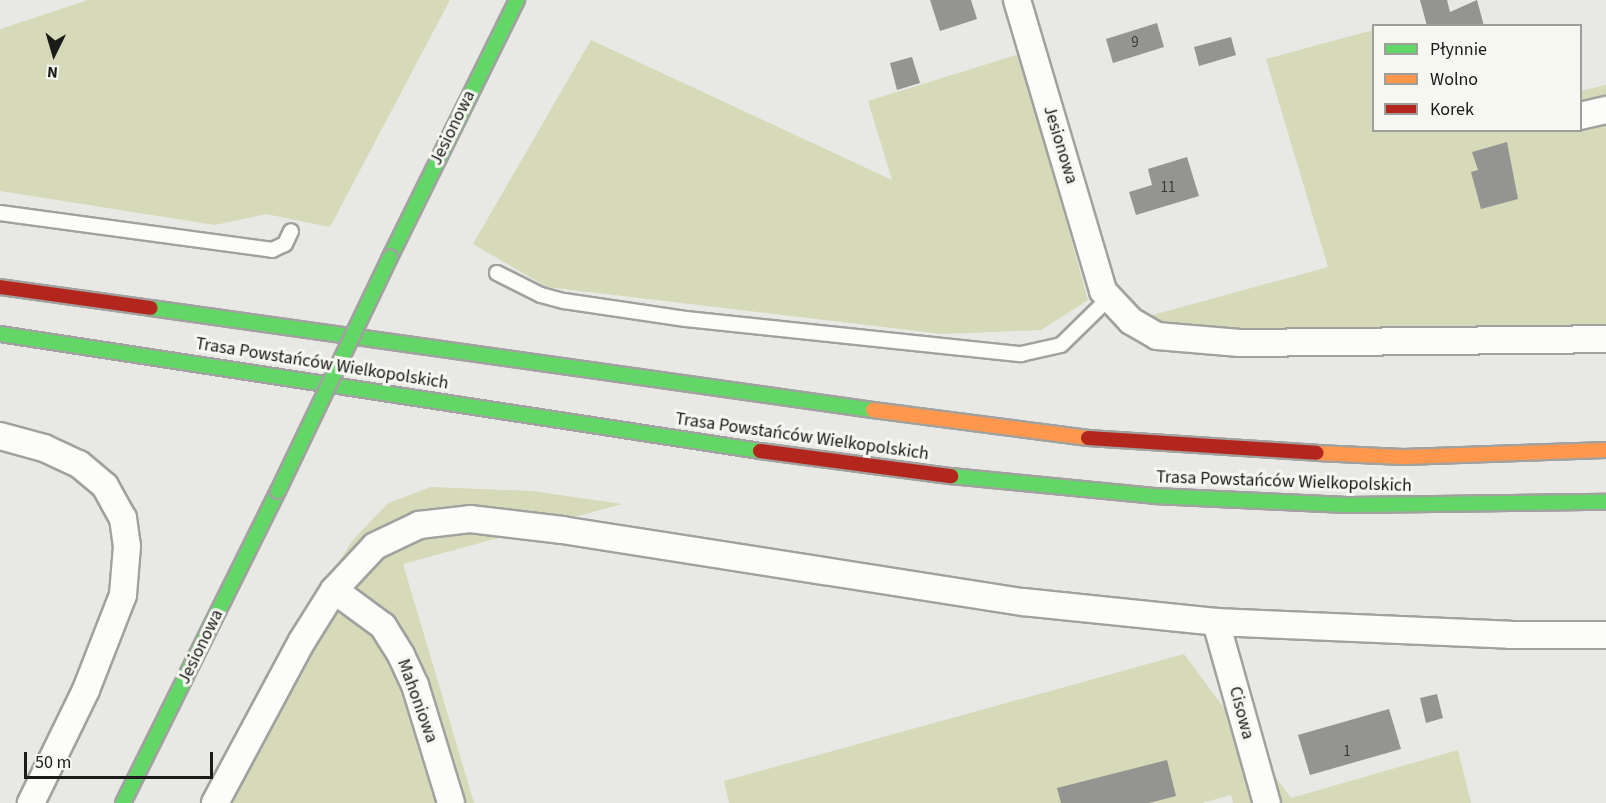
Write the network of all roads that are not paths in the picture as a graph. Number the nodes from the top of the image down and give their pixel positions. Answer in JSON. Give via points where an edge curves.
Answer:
{"nodes":[{"id":1,"x":517,"y":0,"type":"edge"},
{"id":2,"x":1017,"y":0,"type":"edge"},
{"id":3,"x":1606,"y":110,"type":"edge"},
{"id":4,"x":1582,"y":116,"type":"edge"},
{"id":5,"x":0,"y":213,"type":"edge"},
{"id":6,"x":291,"y":231,"type":"dead end"},
{"id":7,"x":497,"y":273,"type":"dead end"},
{"id":8,"x":0,"y":286,"type":"edge"},
{"id":9,"x":1106,"y":294,"type":"junction"},
{"id":10,"x":0,"y":334,"type":"edge"},
{"id":11,"x":1606,"y":339,"type":"edge"},
{"id":12,"x":0,"y":436,"type":"edge"},
{"id":13,"x":1606,"y":450,"type":"edge"},
{"id":14,"x":1606,"y":502,"type":"edge"},
{"id":15,"x":334,"y":590,"type":"junction"},
{"id":16,"x":1216,"y":622,"type":"junction"},
{"id":17,"x":1606,"y":635,"type":"edge"},
{"id":18,"x":31,"y":803,"type":"edge"},
{"id":19,"x":123,"y":803,"type":"edge"},
{"id":20,"x":214,"y":803,"type":"edge"},
{"id":21,"x":451,"y":803,"type":"edge"},
{"id":22,"x":1267,"y":803,"type":"edge"}],
"edges":[{"from":1,"to":19,"type":"main road","name":"Jesionowa","bridge":true},
{"from":2,"to":9,"type":"street","name":"Jesionowa"},
{"from":3,"to":4,"type":"street"},
{"from":5,"to":6,"type":"lane","via":[[272,250],[285,244]]},
{"from":7,"to":9,"type":"lane","via":[[541,295],[564,301],[686,319],[1021,354],[1061,345]]},
{"from":8,"to":13,"type":"main road","name":"Trasa Powstańców Wielkopolskich","via":[[1042,434],[1198,447],[1403,457]]},
{"from":9,"to":11,"type":"street","via":[[1131,321],[1157,336],[1240,343]]},
{"from":10,"to":14,"type":"main road","name":"Trasa Powstańców Wielkopolskich","via":[[753,450],[992,481],[1154,496],[1347,505]]},
{"from":12,"to":18,"type":"street","via":[[44,448],[79,464],[109,494],[123,518],[127,546],[123,595],[86,690]]},
{"from":15,"to":16,"type":"street","via":[[375,546],[419,525],[470,519],[1023,602]]},
{"from":15,"to":20,"type":"street"},
{"from":15,"to":21,"type":"street","name":"Mahoniowa","via":[[383,626],[401,655],[415,685]]},
{"from":16,"to":17,"type":"street","via":[[1510,635]]},
{"from":16,"to":22,"type":"street","name":"Cisowa"}]}
